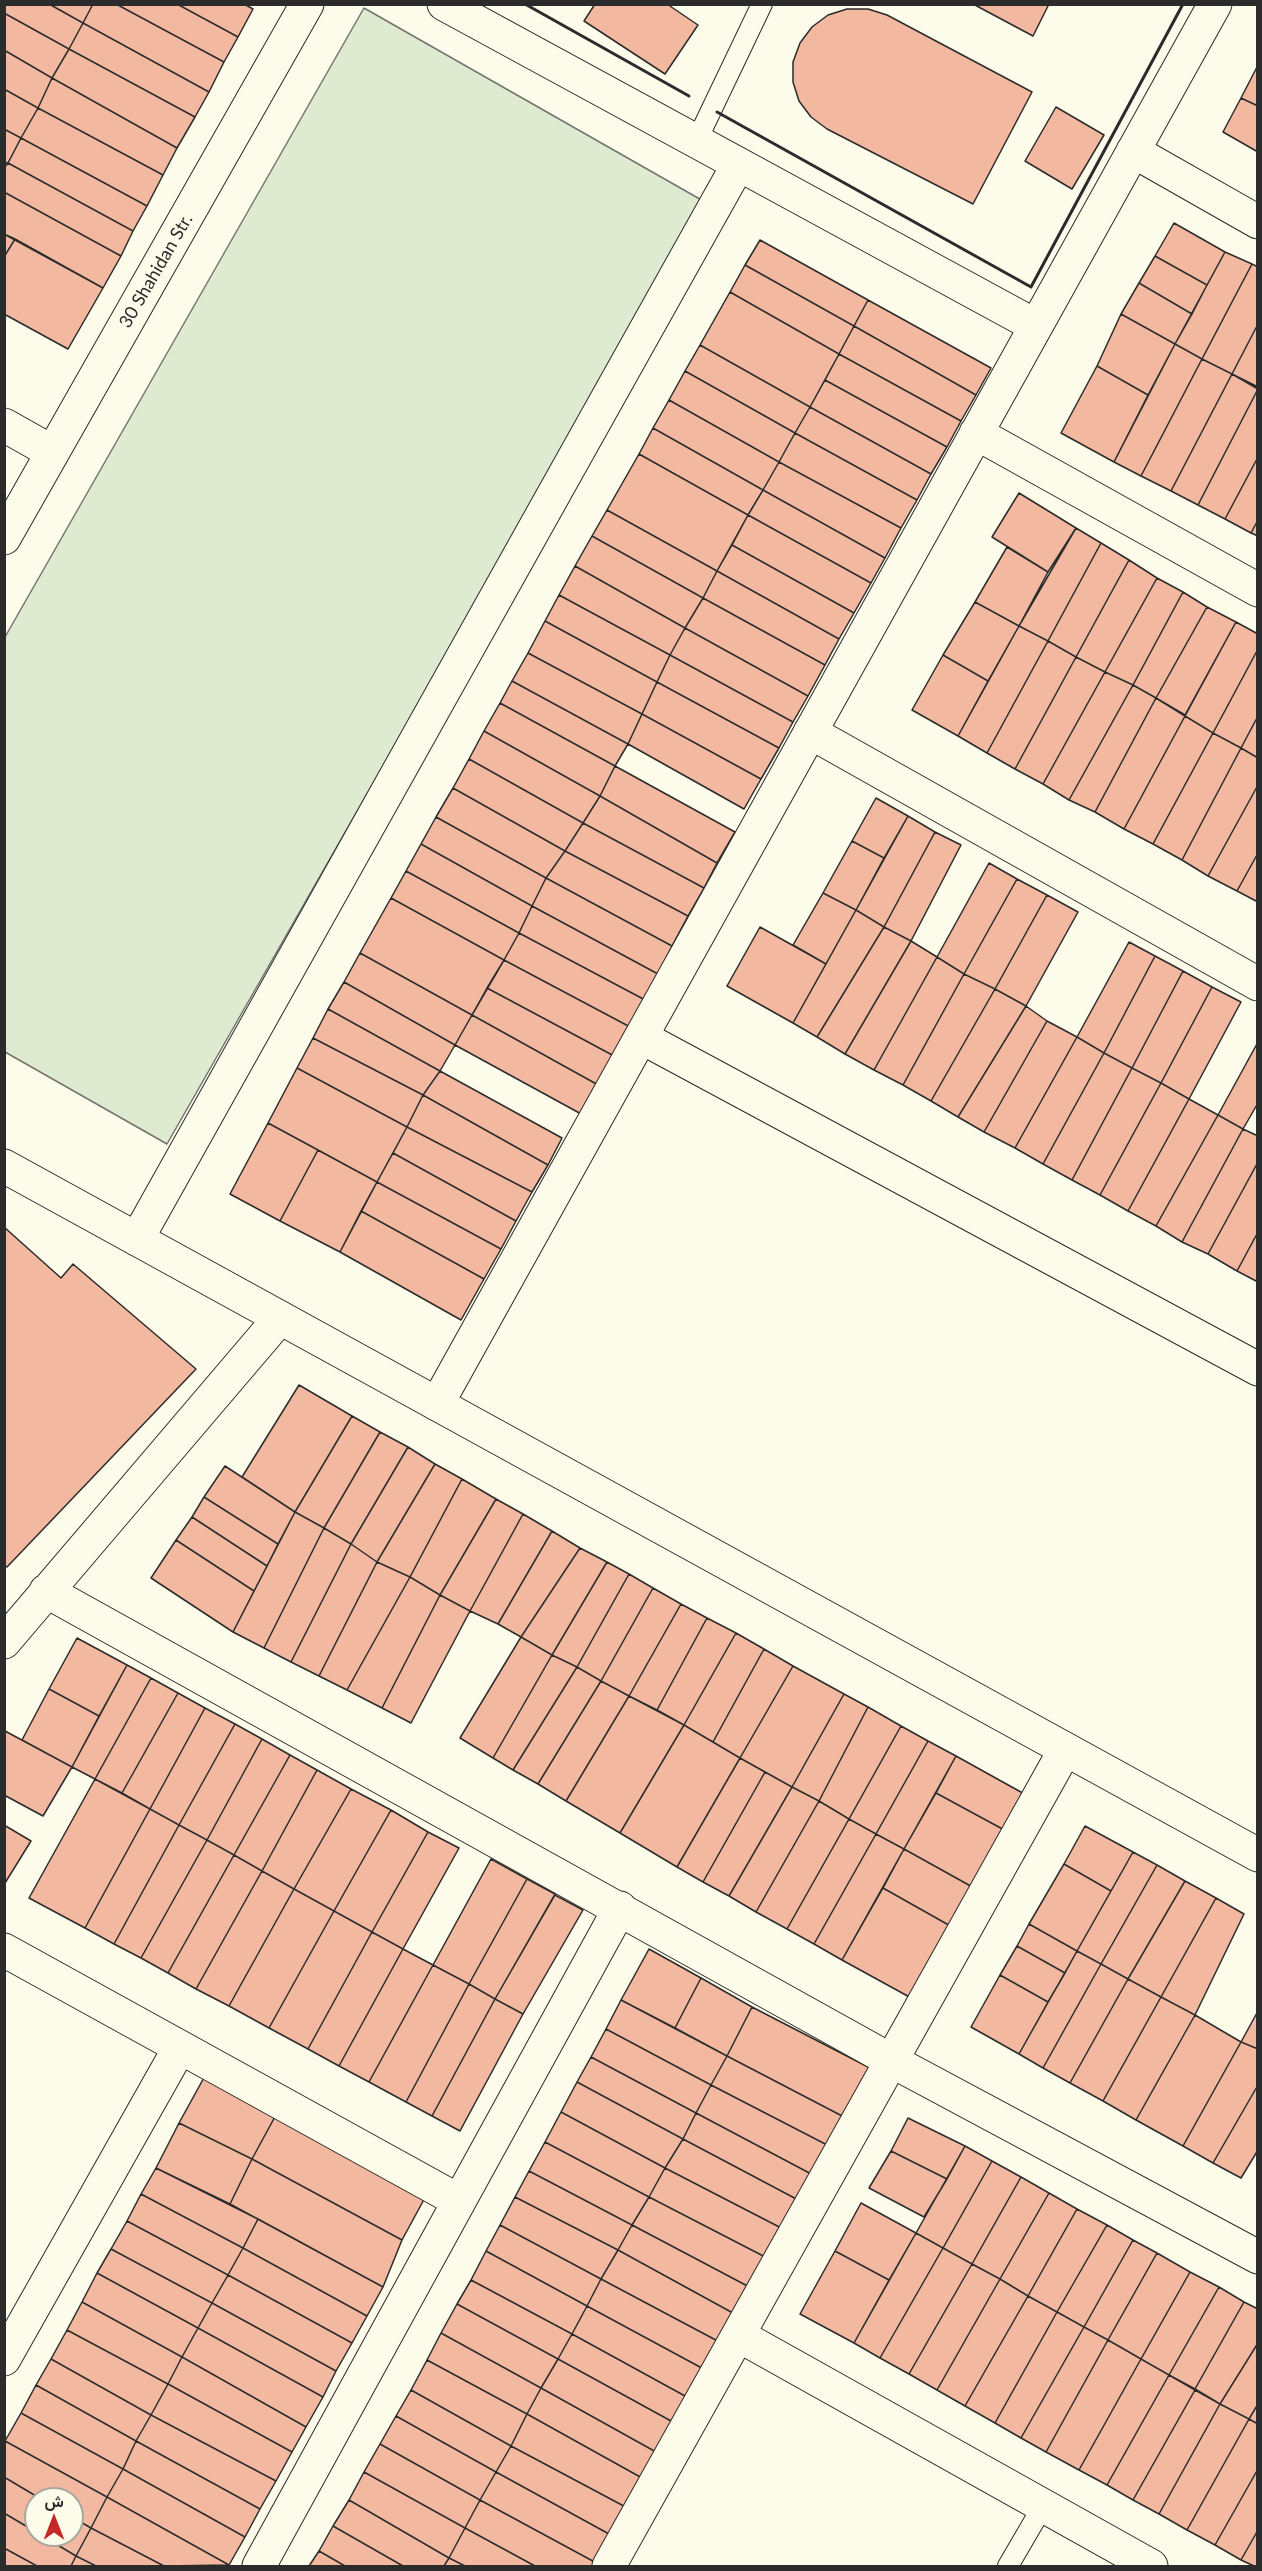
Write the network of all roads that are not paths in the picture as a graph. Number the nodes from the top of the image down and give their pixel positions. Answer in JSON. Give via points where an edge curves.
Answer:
{"nodes":[{"id":1,"x":307,"y":4,"type":"edge"},
{"id":2,"x":444,"y":4,"type":"edge"},
{"id":3,"x":762,"y":4,"type":"edge"},
{"id":4,"x":1215,"y":4,"type":"edge"},
{"id":5,"x":696,"y":142,"type":"junction"},
{"id":6,"x":1133,"y":152,"type":"junction"},
{"id":7,"x":738,"y":165,"type":"junction"},
{"id":8,"x":1257,"y":222,"type":"edge"},
{"id":9,"x":1036,"y":326,"type":"junction"},
{"id":10,"x":4,"y":426,"type":"edge"},
{"id":11,"x":976,"y":433,"type":"junction"},
{"id":12,"x":52,"y":452,"type":"junction"},
{"id":13,"x":4,"y":538,"type":"edge"},
{"id":14,"x":1257,"y":590,"type":"edge"},
{"id":15,"x":810,"y":732,"type":"junction"},
{"id":16,"x":1257,"y":984,"type":"edge"},
{"id":17,"x":641,"y":1037,"type":"junction"},
{"id":18,"x":4,"y":1166,"type":"edge"},
{"id":19,"x":137,"y":1239,"type":"junction"},
{"id":20,"x":280,"y":1318,"type":"junction"},
{"id":21,"x":1257,"y":1369,"type":"edge"},
{"id":22,"x":437,"y":1404,"type":"junction"},
{"id":23,"x":46,"y":1591,"type":"junction"},
{"id":24,"x":4,"y":1642,"type":"edge"},
{"id":25,"x":1065,"y":1750,"type":"junction"},
{"id":26,"x":1255,"y":1848,"type":"edge"},
{"id":27,"x":620,"y":1908,"type":"junction"},
{"id":28,"x":4,"y":1950,"type":"edge"},
{"id":29,"x":180,"y":2047,"type":"junction"},
{"id":30,"x":892,"y":2061,"type":"junction"},
{"id":31,"x":459,"y":2201,"type":"junction"},
{"id":32,"x":1257,"y":2258,"type":"edge"},
{"id":33,"x":738,"y":2335,"type":"junction"},
{"id":34,"x":4,"y":2360,"type":"edge"},
{"id":35,"x":1042,"y":2506,"type":"junction"},
{"id":36,"x":259,"y":2566,"type":"edge"},
{"id":37,"x":609,"y":2566,"type":"edge"},
{"id":38,"x":1008,"y":2566,"type":"edge"},
{"id":39,"x":1151,"y":2566,"type":"edge"}],
"edges":[{"from":1,"to":12,"type":"street","name":"30 Shahidan Str."},
{"from":2,"to":5,"type":"street"},
{"from":3,"to":5,"type":"lane"},
{"from":4,"to":6,"type":"street"},
{"from":5,"to":7,"type":"street"},
{"from":6,"to":8,"type":"street"},
{"from":6,"to":9,"type":"street"},
{"from":7,"to":9,"type":"street"},
{"from":7,"to":19,"type":"street"},
{"from":9,"to":11,"type":"street"},
{"from":10,"to":12,"type":"street"},
{"from":11,"to":14,"type":"street"},
{"from":11,"to":15,"type":"street"},
{"from":12,"to":13,"type":"street","name":"30 Shahidan Str."},
{"from":15,"to":16,"type":"street"},
{"from":15,"to":17,"type":"street"},
{"from":17,"to":21,"type":"street"},
{"from":17,"to":22,"type":"street"},
{"from":18,"to":19,"type":"street"},
{"from":19,"to":20,"type":"street"},
{"from":20,"to":22,"type":"street"},
{"from":20,"to":23,"type":"street"},
{"from":22,"to":25,"type":"street"},
{"from":23,"to":24,"type":"street"},
{"from":23,"to":27,"type":"street"},
{"from":25,"to":26,"type":"street"},
{"from":25,"to":30,"type":"street"},
{"from":27,"to":30,"type":"street"},
{"from":27,"to":31,"type":"street"},
{"from":28,"to":29,"type":"street"},
{"from":29,"to":31,"type":"street"},
{"from":29,"to":34,"type":"street"},
{"from":30,"to":32,"type":"street"},
{"from":30,"to":33,"type":"street"},
{"from":31,"to":36,"type":"street"},
{"from":33,"to":35,"type":"street"},
{"from":33,"to":37,"type":"street"},
{"from":35,"to":38,"type":"lane"},
{"from":35,"to":39,"type":"street"}]}
